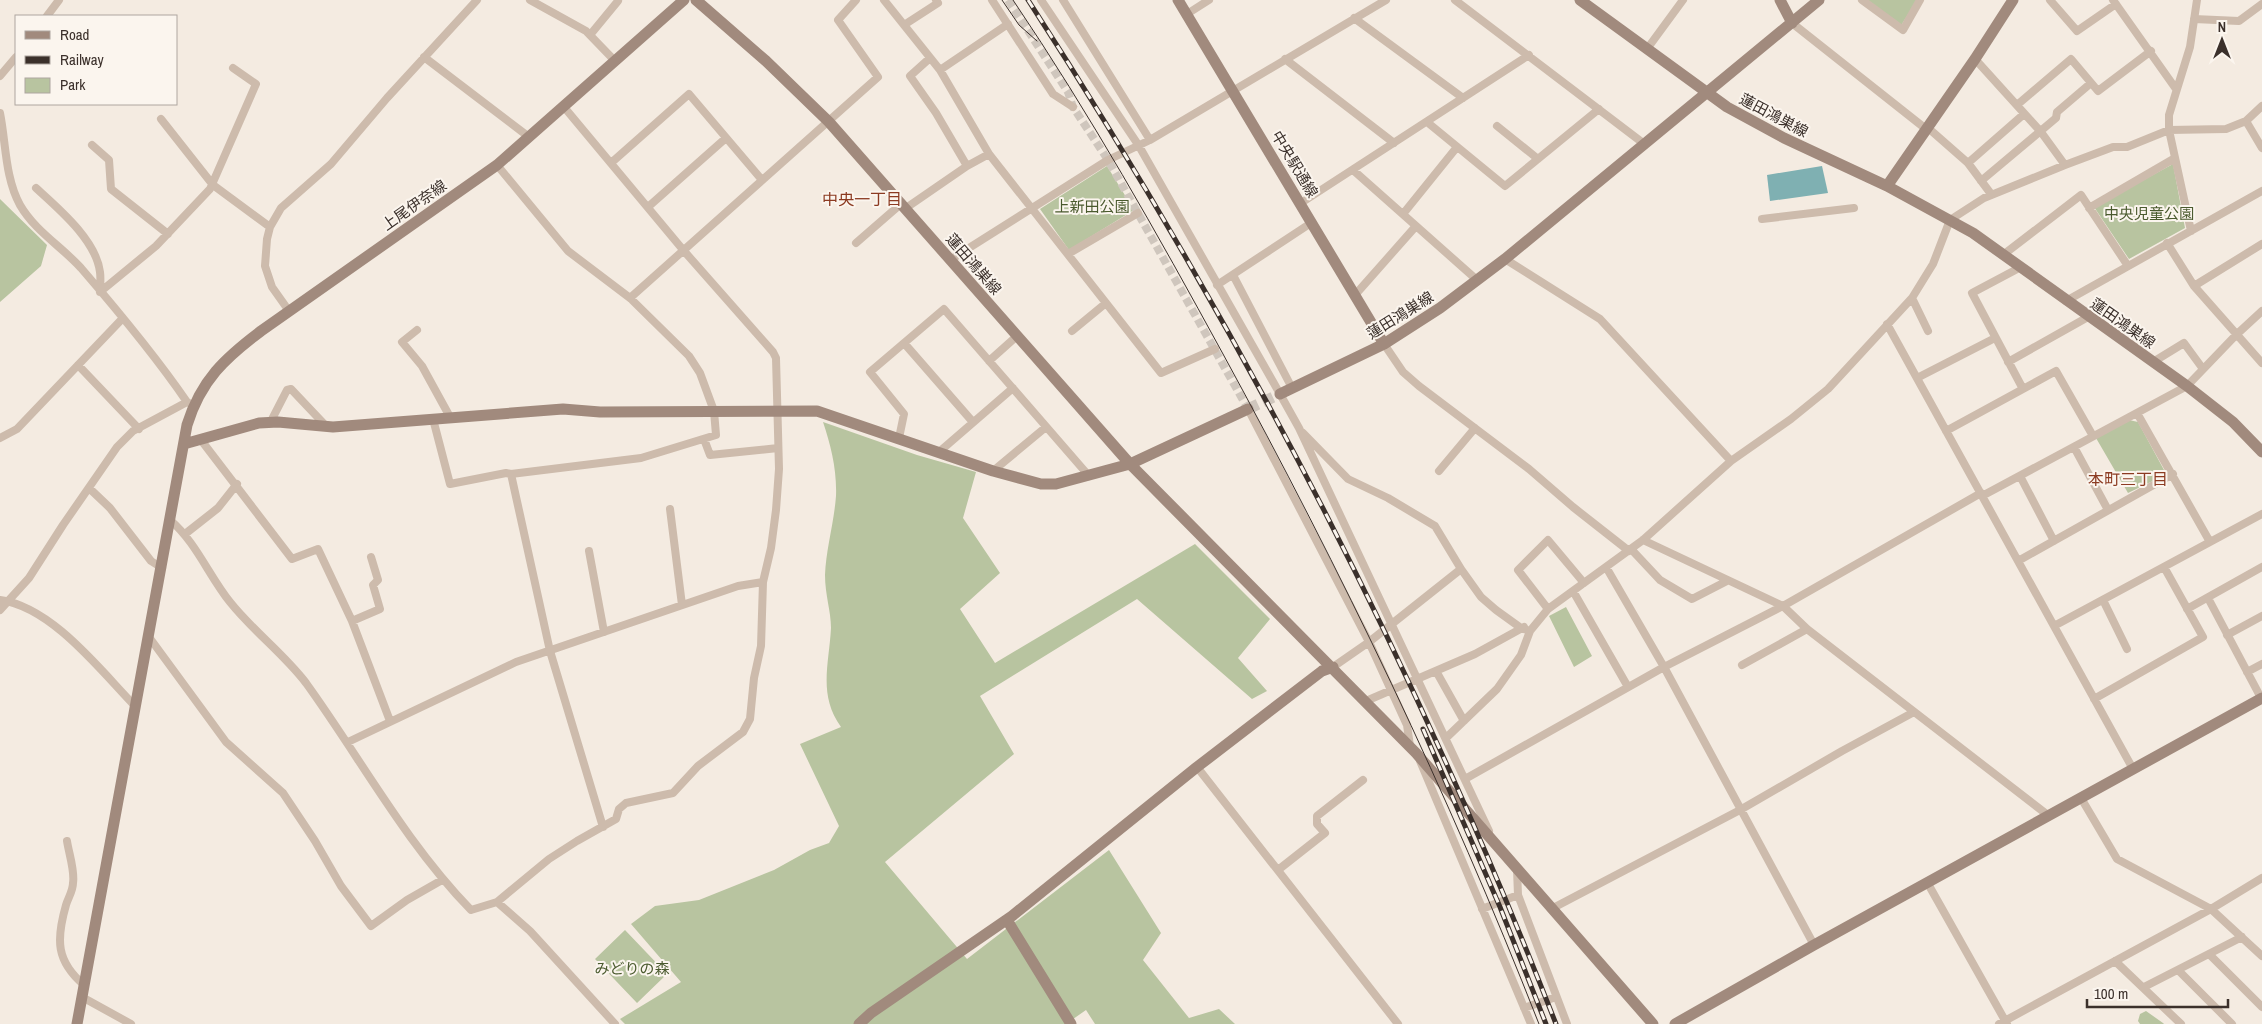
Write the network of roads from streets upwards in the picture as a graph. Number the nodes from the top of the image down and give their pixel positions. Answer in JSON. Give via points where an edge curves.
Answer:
{"nodes":[{"id":1,"x":60,"y":0,"type":"edge"},
{"id":2,"x":477,"y":0,"type":"edge"},
{"id":3,"x":530,"y":0,"type":"edge"},
{"id":4,"x":684,"y":0,"type":"edge"},
{"id":5,"x":696,"y":0,"type":"edge"},
{"id":6,"x":884,"y":0,"type":"edge"},
{"id":7,"x":936,"y":0,"type":"edge"},
{"id":8,"x":992,"y":0,"type":"edge"},
{"id":9,"x":1041,"y":0,"type":"edge"},
{"id":10,"x":1063,"y":0,"type":"edge"},
{"id":11,"x":1178,"y":0,"type":"edge"},
{"id":12,"x":1210,"y":0,"type":"edge"},
{"id":13,"x":1386,"y":0,"type":"edge"},
{"id":14,"x":1455,"y":0,"type":"edge"},
{"id":15,"x":1580,"y":0,"type":"edge"},
{"id":16,"x":1683,"y":0,"type":"edge"},
{"id":17,"x":1780,"y":0,"type":"edge"},
{"id":18,"x":1819,"y":0,"type":"edge"},
{"id":19,"x":1862,"y":0,"type":"edge"},
{"id":20,"x":1920,"y":0,"type":"edge"},
{"id":21,"x":2050,"y":0,"type":"edge"},
{"id":22,"x":2197,"y":0,"type":"edge"},
{"id":23,"x":618,"y":1,"type":"dead end"},
{"id":24,"x":854,"y":1,"type":"edge"},
{"id":25,"x":2009,"y":1,"type":"edge"},
{"id":26,"x":2114,"y":2,"type":"edge"},
{"id":27,"x":2262,"y":4,"type":"edge"},
{"id":28,"x":1187,"y":14,"type":"junction"},
{"id":29,"x":48,"y":15,"type":"edge"},
{"id":30,"x":1354,"y":18,"type":"junction"},
{"id":31,"x":2194,"y":19,"type":"junction"},
{"id":32,"x":1792,"y":23,"type":"junction"},
{"id":33,"x":1008,"y":24,"type":"junction"},
{"id":34,"x":904,"y":25,"type":"junction"},
{"id":35,"x":590,"y":35,"type":"junction"},
{"id":36,"x":1646,"y":49,"type":"junction"},
{"id":37,"x":2151,"y":52,"type":"junction"},
{"id":38,"x":1529,"y":55,"type":"junction"},
{"id":39,"x":424,"y":57,"type":"junction"},
{"id":40,"x":15,"y":58,"type":"edge"},
{"id":41,"x":930,"y":58,"type":"junction"},
{"id":42,"x":1286,"y":59,"type":"junction"},
{"id":43,"x":1975,"y":59,"type":"junction"},
{"id":44,"x":614,"y":60,"type":"junction"},
{"id":45,"x":233,"y":68,"type":"dead end"},
{"id":46,"x":940,"y":70,"type":"junction"},
{"id":47,"x":0,"y":76,"type":"edge"},
{"id":48,"x":2091,"y":83,"type":"junction"},
{"id":49,"x":2176,"y":88,"type":"junction"},
{"id":50,"x":1234,"y":91,"type":"junction"},
{"id":51,"x":1707,"y":93,"type":"junction"},
{"id":52,"x":1464,"y":98,"type":"junction"},
{"id":53,"x":2017,"y":105,"type":"junction"},
{"id":54,"x":2262,"y":106,"type":"edge"},
{"id":55,"x":564,"y":107,"type":"junction"},
{"id":56,"x":1073,"y":108,"type":"dead end"},
{"id":57,"x":1599,"y":109,"type":"junction"},
{"id":58,"x":0,"y":113,"type":"edge"},
{"id":59,"x":2024,"y":114,"type":"junction"},
{"id":60,"x":161,"y":119,"type":"dead end"},
{"id":61,"x":2246,"y":121,"type":"junction"},
{"id":62,"x":829,"y":122,"type":"junction"},
{"id":63,"x":1427,"y":122,"type":"junction"},
{"id":64,"x":1496,"y":126,"type":"dead end"},
{"id":65,"x":1927,"y":128,"type":"junction"},
{"id":66,"x":2039,"y":130,"type":"junction"},
{"id":67,"x":2169,"y":130,"type":"junction"},
{"id":68,"x":529,"y":137,"type":"junction"},
{"id":69,"x":726,"y":138,"type":"junction"},
{"id":70,"x":1150,"y":140,"type":"junction"},
{"id":71,"x":1394,"y":142,"type":"junction"},
{"id":72,"x":1643,"y":143,"type":"junction"},
{"id":73,"x":92,"y":145,"type":"dead end"},
{"id":74,"x":1139,"y":146,"type":"junction"},
{"id":75,"x":1457,"y":147,"type":"junction"},
{"id":76,"x":2262,"y":148,"type":"edge"},
{"id":77,"x":989,"y":154,"type":"junction"},
{"id":78,"x":2175,"y":158,"type":"junction"},
{"id":79,"x":1538,"y":159,"type":"junction"},
{"id":80,"x":611,"y":162,"type":"junction"},
{"id":81,"x":1968,"y":164,"type":"junction"},
{"id":82,"x":497,"y":165,"type":"junction"},
{"id":83,"x":2065,"y":165,"type":"junction"},
{"id":84,"x":966,"y":166,"type":"junction"},
{"id":85,"x":1353,"y":170,"type":"junction"},
{"id":86,"x":762,"y":180,"type":"junction"},
{"id":87,"x":1981,"y":180,"type":"junction"},
{"id":88,"x":212,"y":185,"type":"junction"},
{"id":89,"x":1887,"y":186,"type":"junction"},
{"id":90,"x":36,"y":188,"type":"dead end"},
{"id":91,"x":2262,"y":191,"type":"edge"},
{"id":92,"x":1991,"y":194,"type":"junction"},
{"id":93,"x":1301,"y":203,"type":"junction"},
{"id":94,"x":904,"y":205,"type":"junction"},
{"id":95,"x":648,"y":207,"type":"junction"},
{"id":96,"x":1854,"y":208,"type":"dead end"},
{"id":97,"x":2090,"y":208,"type":"junction"},
{"id":98,"x":1032,"y":209,"type":"junction"},
{"id":99,"x":1138,"y":213,"type":"dead end"},
{"id":100,"x":1403,"y":214,"type":"junction"},
{"id":101,"x":1762,"y":219,"type":"dead end"},
{"id":102,"x":1950,"y":220,"type":"junction"},
{"id":103,"x":1311,"y":223,"type":"junction"},
{"id":104,"x":1416,"y":226,"type":"junction"},
{"id":105,"x":270,"y":227,"type":"junction"},
{"id":106,"x":2191,"y":231,"type":"junction"},
{"id":107,"x":168,"y":234,"type":"junction"},
{"id":108,"x":856,"y":243,"type":"dead end"},
{"id":109,"x":2167,"y":243,"type":"junction"},
{"id":110,"x":2262,"y":244,"type":"edge"},
{"id":111,"x":684,"y":251,"type":"junction"},
{"id":112,"x":1068,"y":254,"type":"junction"},
{"id":113,"x":2003,"y":255,"type":"junction"},
{"id":114,"x":1505,"y":259,"type":"junction"},
{"id":115,"x":950,"y":260,"type":"junction"},
{"id":116,"x":2128,"y":266,"type":"junction"},
{"id":117,"x":2020,"y":267,"type":"junction"},
{"id":118,"x":1233,"y":275,"type":"junction"},
{"id":119,"x":1478,"y":280,"type":"junction"},
{"id":120,"x":1217,"y":285,"type":"junction"},
{"id":121,"x":2194,"y":286,"type":"junction"},
{"id":122,"x":100,"y":292,"type":"junction"},
{"id":123,"x":1355,"y":295,"type":"junction"},
{"id":124,"x":630,"y":298,"type":"junction"},
{"id":125,"x":1912,"y":298,"type":"junction"},
{"id":126,"x":2066,"y":301,"type":"junction"},
{"id":127,"x":1106,"y":302,"type":"junction"},
{"id":128,"x":289,"y":310,"type":"junction"},
{"id":129,"x":2262,"y":311,"type":"edge"},
{"id":130,"x":2088,"y":317,"type":"junction"},
{"id":131,"x":122,"y":319,"type":"junction"},
{"id":132,"x":1887,"y":324,"type":"junction"},
{"id":133,"x":417,"y":330,"type":"dead end"},
{"id":134,"x":1072,"y":330,"type":"dead end"},
{"id":135,"x":1928,"y":331,"type":"dead end"},
{"id":136,"x":2236,"y":335,"type":"junction"},
{"id":137,"x":1017,"y":336,"type":"junction"},
{"id":138,"x":1995,"y":338,"type":"junction"},
{"id":139,"x":904,"y":343,"type":"junction"},
{"id":140,"x":1384,"y":344,"type":"junction"},
{"id":141,"x":1215,"y":349,"type":"dead end"},
{"id":142,"x":989,"y":361,"type":"junction"},
{"id":143,"x":2008,"y":362,"type":"junction"},
{"id":144,"x":2153,"y":362,"type":"junction"},
{"id":145,"x":2262,"y":363,"type":"edge"},
{"id":146,"x":78,"y":365,"type":"junction"},
{"id":147,"x":2203,"y":369,"type":"junction"},
{"id":148,"x":1917,"y":378,"type":"junction"},
{"id":149,"x":2187,"y":386,"type":"junction"},
{"id":150,"x":1012,"y":388,"type":"junction"},
{"id":151,"x":1292,"y":388,"type":"junction"},
{"id":152,"x":2023,"y":389,"type":"junction"},
{"id":153,"x":1280,"y":394,"type":"junction"},
{"id":154,"x":190,"y":404,"type":"junction"},
{"id":155,"x":1248,"y":409,"type":"joint"},
{"id":156,"x":777,"y":410,"type":"junction"},
{"id":157,"x":714,"y":411,"type":"junction"},
{"id":158,"x":2137,"y":413,"type":"junction"},
{"id":159,"x":450,"y":417,"type":"junction"},
{"id":160,"x":434,"y":419,"type":"junction"},
{"id":161,"x":972,"y":421,"type":"junction"},
{"id":162,"x":270,"y":422,"type":"junction"},
{"id":163,"x":327,"y":427,"type":"junction"},
{"id":164,"x":1046,"y":427,"type":"junction"},
{"id":165,"x":1299,"y":428,"type":"junction"},
{"id":166,"x":1475,"y":428,"type":"junction"},
{"id":167,"x":138,"y":429,"type":"junction"},
{"id":168,"x":1946,"y":431,"type":"junction"},
{"id":169,"x":2093,"y":436,"type":"junction"},
{"id":170,"x":0,"y":438,"type":"edge"},
{"id":171,"x":899,"y":438,"type":"junction"},
{"id":172,"x":704,"y":439,"type":"junction"},
{"id":173,"x":201,"y":440,"type":"junction"},
{"id":174,"x":184,"y":444,"type":"junction"},
{"id":175,"x":2074,"y":447,"type":"junction"},
{"id":176,"x":778,"y":448,"type":"junction"},
{"id":177,"x":939,"y":452,"type":"junction"},
{"id":178,"x":2262,"y":452,"type":"edge"},
{"id":179,"x":1731,"y":461,"type":"junction"},
{"id":180,"x":1130,"y":464,"type":"junction"},
{"id":181,"x":1438,"y":470,"type":"dead end"},
{"id":182,"x":993,"y":471,"type":"junction"},
{"id":183,"x":511,"y":474,"type":"junction"},
{"id":184,"x":2173,"y":474,"type":"junction"},
{"id":185,"x":1089,"y":476,"type":"junction"},
{"id":186,"x":2020,"y":476,"type":"junction"},
{"id":187,"x":237,"y":484,"type":"junction"},
{"id":188,"x":89,"y":488,"type":"junction"},
{"id":189,"x":1981,"y":495,"type":"junction"},
{"id":190,"x":670,"y":509,"type":"dead end"},
{"id":191,"x":2108,"y":510,"type":"junction"},
{"id":192,"x":2262,"y":514,"type":"edge"},
{"id":193,"x":170,"y":520,"type":"junction"},
{"id":194,"x":185,"y":534,"type":"junction"},
{"id":195,"x":1643,"y":540,"type":"junction"},
{"id":196,"x":2054,"y":541,"type":"junction"},
{"id":197,"x":2210,"y":542,"type":"junction"},
{"id":198,"x":1630,"y":550,"type":"junction"},
{"id":199,"x":589,"y":551,"type":"dead end"},
{"id":200,"x":371,"y":557,"type":"dead end"},
{"id":201,"x":2018,"y":561,"type":"junction"},
{"id":202,"x":1606,"y":567,"type":"junction"},
{"id":203,"x":2164,"y":567,"type":"junction"},
{"id":204,"x":2262,"y":567,"type":"edge"},
{"id":205,"x":162,"y":568,"type":"junction"},
{"id":206,"x":1460,"y":569,"type":"junction"},
{"id":207,"x":1727,"y":581,"type":"junction"},
{"id":208,"x":763,"y":582,"type":"junction"},
{"id":209,"x":1584,"y":583,"type":"junction"},
{"id":210,"x":1573,"y":591,"type":"junction"},
{"id":211,"x":2208,"y":598,"type":"junction"},
{"id":212,"x":2103,"y":600,"type":"junction"},
{"id":213,"x":4,"y":601,"type":"edge"},
{"id":214,"x":682,"y":605,"type":"junction"},
{"id":215,"x":1783,"y":606,"type":"junction"},
{"id":216,"x":1548,"y":609,"type":"junction"},
{"id":217,"x":2187,"y":609,"type":"junction"},
{"id":218,"x":0,"y":610,"type":"edge"},
{"id":219,"x":2262,"y":616,"type":"edge"},
{"id":220,"x":352,"y":621,"type":"junction"},
{"id":221,"x":1538,"y":621,"type":"junction"},
{"id":222,"x":1392,"y":624,"type":"junction"},
{"id":223,"x":2054,"y":626,"type":"junction"},
{"id":224,"x":1522,"y":628,"type":"junction"},
{"id":225,"x":1807,"y":629,"type":"junction"},
{"id":226,"x":1530,"y":631,"type":"junction"},
{"id":227,"x":604,"y":632,"type":"junction"},
{"id":228,"x":2227,"y":635,"type":"junction"},
{"id":229,"x":149,"y":637,"type":"junction"},
{"id":230,"x":1369,"y":642,"type":"junction"},
{"id":231,"x":2127,"y":649,"type":"dead end"},
{"id":232,"x":550,"y":651,"type":"junction"},
{"id":233,"x":2262,"y":664,"type":"edge"},
{"id":234,"x":1742,"y":666,"type":"dead end"},
{"id":235,"x":1333,"y":667,"type":"junction"},
{"id":236,"x":1664,"y":667,"type":"junction"},
{"id":237,"x":1436,"y":671,"type":"junction"},
{"id":238,"x":2247,"y":672,"type":"junction"},
{"id":239,"x":1418,"y":678,"type":"junction"},
{"id":240,"x":1628,"y":687,"type":"junction"},
{"id":241,"x":1391,"y":690,"type":"junction"},
{"id":242,"x":2262,"y":698,"type":"edge"},
{"id":243,"x":2094,"y":699,"type":"junction"},
{"id":244,"x":1366,"y":702,"type":"junction"},
{"id":245,"x":135,"y":706,"type":"junction"},
{"id":246,"x":1914,"y":712,"type":"junction"},
{"id":247,"x":390,"y":721,"type":"junction"},
{"id":248,"x":1464,"y":721,"type":"junction"},
{"id":249,"x":1446,"y":738,"type":"junction"},
{"id":250,"x":348,"y":742,"type":"junction"},
{"id":251,"x":1413,"y":749,"type":"junction"},
{"id":252,"x":1197,"y":768,"type":"junction"},
{"id":253,"x":2133,"y":769,"type":"junction"},
{"id":254,"x":1465,"y":779,"type":"junction"},
{"id":255,"x":1363,"y":780,"type":"dead end"},
{"id":256,"x":2081,"y":798,"type":"junction"},
{"id":257,"x":1740,"y":810,"type":"junction"},
{"id":258,"x":2049,"y":816,"type":"junction"},
{"id":259,"x":603,"y":827,"type":"junction"},
{"id":260,"x":68,"y":841,"type":"dead end"},
{"id":261,"x":1494,"y":842,"type":"junction"},
{"id":262,"x":1517,"y":869,"type":"junction"},
{"id":263,"x":1278,"y":870,"type":"junction"},
{"id":264,"x":2262,"y":878,"type":"edge"},
{"id":265,"x":442,"y":880,"type":"junction"},
{"id":266,"x":1927,"y":882,"type":"junction"},
{"id":267,"x":1518,"y":895,"type":"junction"},
{"id":268,"x":497,"y":902,"type":"junction"},
{"id":269,"x":1553,"y":908,"type":"junction"},
{"id":270,"x":1482,"y":909,"type":"junction"},
{"id":271,"x":2211,"y":909,"type":"junction"},
{"id":272,"x":1007,"y":920,"type":"junction"},
{"id":273,"x":2242,"y":937,"type":"junction"},
{"id":274,"x":1814,"y":945,"type":"junction"},
{"id":275,"x":2209,"y":954,"type":"junction"},
{"id":276,"x":2262,"y":956,"type":"edge"},
{"id":277,"x":2115,"y":961,"type":"junction"},
{"id":278,"x":2178,"y":970,"type":"junction"},
{"id":279,"x":2144,"y":986,"type":"junction"},
{"id":280,"x":83,"y":991,"type":"junction"},
{"id":281,"x":1556,"y":997,"type":"junction"},
{"id":282,"x":2262,"y":1007,"type":"edge"},
{"id":283,"x":1524,"y":1008,"type":"junction"},
{"id":284,"x":78,"y":1019,"type":"edge"},
{"id":285,"x":2003,"y":1023,"type":"edge"},
{"id":286,"x":70,"y":1024,"type":"edge"},
{"id":287,"x":131,"y":1024,"type":"edge"},
{"id":288,"x":615,"y":1024,"type":"edge"},
{"id":289,"x":859,"y":1024,"type":"edge"},
{"id":290,"x":1071,"y":1024,"type":"edge"},
{"id":291,"x":1398,"y":1024,"type":"edge"},
{"id":292,"x":1531,"y":1024,"type":"edge"},
{"id":293,"x":1567,"y":1024,"type":"edge"},
{"id":294,"x":1653,"y":1024,"type":"edge"},
{"id":295,"x":1675,"y":1024,"type":"edge"},
{"id":296,"x":2181,"y":1024,"type":"edge"},
{"id":297,"x":2232,"y":1024,"type":"edge"}],
"edges":[{"from":1,"to":29,"type":"street"},
{"from":2,"to":39,"type":"street"},
{"from":3,"to":35,"type":"street"},
{"from":4,"to":44,"type":"street","name":"上尾伊奈線"},
{"from":5,"to":62,"type":"street","name":"蓮田鴻巣線"},
{"from":6,"to":34,"type":"street"},
{"from":7,"to":34,"type":"street","via":[[938,3]]},
{"from":8,"to":33,"type":"street"},
{"from":9,"to":74,"type":"street"},
{"from":10,"to":70,"type":"street"},
{"from":11,"to":28,"type":"street","name":"中央駅通線"},
{"from":12,"to":28,"type":"street"},
{"from":13,"to":30,"type":"street"},
{"from":14,"to":38,"type":"street"},
{"from":15,"to":36,"type":"street"},
{"from":16,"to":36,"type":"street"},
{"from":17,"to":32,"type":"street"},
{"from":18,"to":32,"type":"street"},
{"from":19,"to":20,"type":"street","via":[[1903,30]]},
{"from":21,"to":26,"type":"street","via":[[2077,31]]},
{"from":22,"to":31,"type":"street"},
{"from":23,"to":35,"type":"street"},
{"from":24,"to":62,"type":"street","via":[[838,20],[878,77]]},
{"from":25,"to":43,"type":"street"},
{"from":26,"to":37,"type":"street"},
{"from":27,"to":31,"type":"street","via":[[2240,21]]},
{"from":28,"to":50,"type":"street","name":"中央駅通線"},
{"from":30,"to":42,"type":"street"},
{"from":30,"to":52,"type":"street"},
{"from":31,"to":49,"type":"street","via":[[2190,47]]},
{"from":32,"to":51,"type":"street"},
{"from":32,"to":65,"type":"street"},
{"from":33,"to":46,"type":"street"},
{"from":33,"to":56,"type":"street","via":[[1053,94]]},
{"from":34,"to":41,"type":"street"},
{"from":35,"to":44,"type":"street"},
{"from":36,"to":51,"type":"street"},
{"from":37,"to":48,"type":"street","via":[[2098,91]]},
{"from":37,"to":49,"type":"street"},
{"from":38,"to":52,"type":"street"},
{"from":38,"to":57,"type":"street"},
{"from":39,"to":68,"type":"street"},
{"from":39,"to":105,"type":"street","via":[[331,164],[281,208]]},
{"from":40,"to":47,"type":"street"},
{"from":41,"to":46,"type":"street"},
{"from":41,"to":84,"type":"street","via":[[910,76],[936,113]]},
{"from":42,"to":50,"type":"street"},
{"from":42,"to":71,"type":"street"},
{"from":43,"to":53,"type":"street"},
{"from":43,"to":65,"type":"street"},
{"from":44,"to":55,"type":"street","name":"上尾伊奈線"},
{"from":45,"to":88,"type":"street","via":[[256,84]]},
{"from":46,"to":77,"type":"street"},
{"from":48,"to":53,"type":"street","via":[[2071,59]]},
{"from":48,"to":66,"type":"street"},
{"from":49,"to":67,"type":"street","via":[[2169,114]]},
{"from":50,"to":70,"type":"street"},
{"from":50,"to":93,"type":"street","name":"中央駅通線"},
{"from":51,"to":72,"type":"street","name":"蓮田鴻巣線"},
{"from":51,"to":89,"type":"street","name":"蓮田鴻巣線","via":[[1776,134]]},
{"from":52,"to":63,"type":"street"},
{"from":53,"to":59,"type":"street"},
{"from":54,"to":61,"type":"street"},
{"from":55,"to":68,"type":"street","name":"上尾伊奈線"},
{"from":55,"to":80,"type":"street"},
{"from":57,"to":72,"type":"street"},
{"from":57,"to":79,"type":"street"},
{"from":58,"to":122,"type":"street","via":[[9,172],[21,206],[32,223],[79,267]]},
{"from":59,"to":66,"type":"street"},
{"from":59,"to":81,"type":"street"},
{"from":60,"to":88,"type":"street"},
{"from":61,"to":67,"type":"street","via":[[2226,129]]},
{"from":61,"to":76,"type":"street"},
{"from":62,"to":86,"type":"street"},
{"from":62,"to":94,"type":"street","name":"蓮田鴻巣線"},
{"from":63,"to":71,"type":"street"},
{"from":63,"to":75,"type":"street"},
{"from":64,"to":79,"type":"street"},
{"from":65,"to":81,"type":"street"},
{"from":65,"to":89,"type":"street"},
{"from":66,"to":83,"type":"street"},
{"from":66,"to":87,"type":"street"},
{"from":67,"to":78,"type":"street"},
{"from":67,"to":83,"type":"street","via":[[2127,147],[2113,147]]},
{"from":68,"to":82,"type":"street","name":"上尾伊奈線"},
{"from":69,"to":80,"type":"street","via":[[688,94]]},
{"from":69,"to":86,"type":"street"},
{"from":69,"to":95,"type":"street"},
{"from":70,"to":74,"type":"street"},
{"from":71,"to":85,"type":"street"},
{"from":72,"to":114,"type":"street","name":"蓮田鴻巣線"},
{"from":73,"to":107,"type":"street","via":[[110,160],[112,189]]},
{"from":74,"to":98,"type":"street","via":[[1108,160]]},
{"from":74,"to":120,"type":"street"},
{"from":75,"to":79,"type":"street","via":[[1505,186]]},
{"from":75,"to":100,"type":"street"},
{"from":77,"to":84,"type":"street"},
{"from":77,"to":98,"type":"street"},
{"from":78,"to":97,"type":"street"},
{"from":78,"to":106,"type":"street"},
{"from":80,"to":95,"type":"street"},
{"from":81,"to":87,"type":"street"},
{"from":82,"to":124,"type":"street","via":[[568,251]]},
{"from":82,"to":128,"type":"street","name":"上尾伊奈線"},
{"from":83,"to":92,"type":"street"},
{"from":84,"to":94,"type":"street"},
{"from":85,"to":93,"type":"street"},
{"from":85,"to":100,"type":"street"},
{"from":86,"to":111,"type":"street"},
{"from":87,"to":92,"type":"street"},
{"from":88,"to":105,"type":"street"},
{"from":88,"to":107,"type":"street"},
{"from":89,"to":102,"type":"street","name":"蓮田鴻巣線"},
{"from":90,"to":122,"type":"street","via":[[69,219],[89,244],[100,270]]},
{"from":91,"to":106,"type":"street"},
{"from":92,"to":102,"type":"street"},
{"from":93,"to":103,"type":"street","name":"中央駅通線"},
{"from":94,"to":108,"type":"street"},
{"from":94,"to":115,"type":"street","name":"蓮田鴻巣線"},
{"from":95,"to":111,"type":"street"},
{"from":96,"to":101,"type":"street"},
{"from":97,"to":113,"type":"street","via":[[2081,195]]},
{"from":97,"to":116,"type":"street"},
{"from":98,"to":112,"type":"street"},
{"from":98,"to":115,"type":"street"},
{"from":99,"to":112,"type":"street"},
{"from":100,"to":104,"type":"street"},
{"from":102,"to":113,"type":"street","name":"蓮田鴻巣線"},
{"from":102,"to":125,"type":"street","via":[[1934,264]]},
{"from":103,"to":118,"type":"street"},
{"from":103,"to":123,"type":"street","name":"中央駅通線"},
{"from":104,"to":119,"type":"street"},
{"from":104,"to":123,"type":"street"},
{"from":105,"to":128,"type":"street","via":[[265,266],[272,287]]},
{"from":106,"to":109,"type":"street"},
{"from":107,"to":122,"type":"street"},
{"from":109,"to":116,"type":"street"},
{"from":109,"to":121,"type":"street"},
{"from":110,"to":121,"type":"street"},
{"from":111,"to":124,"type":"street"},
{"from":111,"to":156,"type":"street","via":[[773,352],[776,358]]},
{"from":112,"to":127,"type":"street"},
{"from":113,"to":117,"type":"street","name":"蓮田鴻巣線"},
{"from":114,"to":119,"type":"street","name":"蓮田鴻巣線"},
{"from":114,"to":179,"type":"street","via":[[1600,319]]},
{"from":115,"to":137,"type":"street","name":"蓮田鴻巣線"},
{"from":116,"to":126,"type":"street"},
{"from":117,"to":126,"type":"street","name":"蓮田鴻巣線"},
{"from":117,"to":138,"type":"street","via":[[1972,293]]},
{"from":118,"to":120,"type":"street"},
{"from":118,"to":151,"type":"street"},
{"from":119,"to":140,"type":"street","name":"蓮田鴻巣線"},
{"from":120,"to":153,"type":"street"},
{"from":121,"to":136,"type":"street"},
{"from":122,"to":131,"type":"street"},
{"from":123,"to":140,"type":"street","name":"中央駅通線"},
{"from":124,"to":157,"type":"street","via":[[688,356],[700,373]]},
{"from":125,"to":132,"type":"street"},
{"from":125,"to":135,"type":"street"},
{"from":126,"to":130,"type":"street","name":"蓮田鴻巣線"},
{"from":127,"to":134,"type":"street"},
{"from":127,"to":141,"type":"street","via":[[1161,373]]},
{"from":128,"to":154,"type":"street","name":"上尾伊奈線","via":[[226,359]]},
{"from":129,"to":136,"type":"street"},
{"from":130,"to":143,"type":"street"},
{"from":130,"to":144,"type":"street","name":"蓮田鴻巣線"},
{"from":131,"to":146,"type":"street"},
{"from":131,"to":154,"type":"street","via":[[163,366]]},
{"from":132,"to":148,"type":"street"},
{"from":132,"to":179,"type":"street","via":[[1828,389],[1792,419]]},
{"from":133,"to":159,"type":"street","via":[[402,342],[422,366]]},
{"from":136,"to":145,"type":"street"},
{"from":136,"to":147,"type":"street"},
{"from":137,"to":142,"type":"street"},
{"from":137,"to":180,"type":"street","name":"蓮田鴻巣線"},
{"from":138,"to":143,"type":"street"},
{"from":138,"to":148,"type":"street"},
{"from":139,"to":142,"type":"street","via":[[944,309]]},
{"from":139,"to":161,"type":"street"},
{"from":139,"to":171,"type":"street","via":[[870,372],[904,414]]},
{"from":140,"to":151,"type":"street","name":"蓮田鴻巣線"},
{"from":140,"to":166,"type":"street","via":[[1403,372]]},
{"from":142,"to":150,"type":"street"},
{"from":143,"to":152,"type":"street"},
{"from":144,"to":147,"type":"street","via":[[2184,343]]},
{"from":144,"to":149,"type":"street","name":"蓮田鴻巣線"},
{"from":146,"to":167,"type":"street"},
{"from":146,"to":170,"type":"street","via":[[16,429]]},
{"from":147,"to":149,"type":"street"},
{"from":148,"to":168,"type":"street"},
{"from":149,"to":158,"type":"street"},
{"from":149,"to":178,"type":"street","name":"蓮田鴻巣線","via":[[2233,422]]},
{"from":150,"to":161,"type":"street"},
{"from":150,"to":164,"type":"street"},
{"from":151,"to":153,"type":"street","name":"蓮田鴻巣線"},
{"from":152,"to":168,"type":"street"},
{"from":152,"to":169,"type":"street","via":[[2056,371]]},
{"from":153,"to":165,"type":"street"},
{"from":154,"to":167,"type":"street"},
{"from":154,"to":174,"type":"street","name":"上尾伊奈線"},
{"from":155,"to":180,"type":"street"},
{"from":155,"to":230,"type":"street"},
{"from":156,"to":157,"type":"street"},
{"from":156,"to":171,"type":"street","via":[[817,411]]},
{"from":156,"to":176,"type":"street"},
{"from":157,"to":159,"type":"street","via":[[600,412],[563,409]]},
{"from":157,"to":172,"type":"street","via":[[716,435]]},
{"from":158,"to":169,"type":"street"},
{"from":158,"to":184,"type":"street"},
{"from":159,"to":160,"type":"street"},
{"from":160,"to":163,"type":"street"},
{"from":160,"to":183,"type":"street","via":[[450,484]]},
{"from":161,"to":177,"type":"street"},
{"from":162,"to":163,"type":"street"},
{"from":162,"to":163,"type":"street","via":[[286,390],[291,389]]},
{"from":162,"to":173,"type":"street"},
{"from":164,"to":182,"type":"street"},
{"from":164,"to":185,"type":"street"},
{"from":165,"to":206,"type":"street","via":[[1348,479],[1435,526]]},
{"from":165,"to":222,"type":"street"},
{"from":166,"to":181,"type":"street"},
{"from":166,"to":198,"type":"street"},
{"from":167,"to":188,"type":"street","via":[[116,447]]},
{"from":168,"to":189,"type":"street"},
{"from":169,"to":175,"type":"street"},
{"from":171,"to":177,"type":"street"},
{"from":172,"to":176,"type":"street","via":[[710,455]]},
{"from":172,"to":183,"type":"street","via":[[641,458]]},
{"from":173,"to":174,"type":"street"},
{"from":173,"to":187,"type":"street"},
{"from":174,"to":193,"type":"street","name":"上尾伊奈線"},
{"from":175,"to":186,"type":"street"},
{"from":175,"to":191,"type":"street"},
{"from":176,"to":208,"type":"street","via":[[776,510]]},
{"from":177,"to":182,"type":"street"},
{"from":179,"to":195,"type":"street"},
{"from":180,"to":185,"type":"street"},
{"from":180,"to":235,"type":"street","name":"蓮田鴻巣線"},
{"from":182,"to":185,"type":"street","via":[[1041,484]]},
{"from":183,"to":232,"type":"street"},
{"from":184,"to":191,"type":"street"},
{"from":184,"to":197,"type":"street"},
{"from":186,"to":189,"type":"street"},
{"from":186,"to":196,"type":"street"},
{"from":187,"to":194,"type":"street","via":[[218,508]]},
{"from":187,"to":220,"type":"street","via":[[292,559],[318,549]]},
{"from":188,"to":205,"type":"street","via":[[110,508],[151,560]]},
{"from":188,"to":213,"type":"street","via":[[29,578]]},
{"from":189,"to":201,"type":"street"},
{"from":189,"to":215,"type":"street"},
{"from":190,"to":214,"type":"street"},
{"from":191,"to":196,"type":"street"},
{"from":192,"to":197,"type":"street"},
{"from":193,"to":194,"type":"street"},
{"from":193,"to":205,"type":"street","name":"上尾伊奈線"},
{"from":194,"to":250,"type":"street","via":[[239,613],[304,680]]},
{"from":195,"to":198,"type":"street"},
{"from":195,"to":207,"type":"street"},
{"from":196,"to":201,"type":"street"},
{"from":197,"to":203,"type":"street"},
{"from":198,"to":202,"type":"street"},
{"from":198,"to":207,"type":"street","via":[[1660,580],[1692,600]]},
{"from":199,"to":227,"type":"street"},
{"from":200,"to":220,"type":"street","via":[[378,580],[373,585],[380,608]]},
{"from":201,"to":223,"type":"street"},
{"from":202,"to":209,"type":"street"},
{"from":202,"to":236,"type":"street"},
{"from":203,"to":212,"type":"street"},
{"from":203,"to":217,"type":"street"},
{"from":204,"to":211,"type":"street"},
{"from":205,"to":229,"type":"street","name":"上尾伊奈線"},
{"from":206,"to":222,"type":"street"},
{"from":206,"to":224,"type":"street","via":[[1481,597]]},
{"from":207,"to":215,"type":"street"},
{"from":208,"to":214,"type":"street","via":[[738,586]]},
{"from":208,"to":259,"type":"street","via":[[761,646],[750,719],[743,732],[698,766],[673,793],[626,803],[619,809],[616,819]]},
{"from":209,"to":210,"type":"street"},
{"from":209,"to":216,"type":"street","via":[[1548,540],[1518,570]]},
{"from":210,"to":216,"type":"street"},
{"from":210,"to":240,"type":"street"},
{"from":211,"to":217,"type":"street"},
{"from":211,"to":228,"type":"street"},
{"from":212,"to":223,"type":"street"},
{"from":212,"to":231,"type":"street"},
{"from":213,"to":218,"type":"street"},
{"from":213,"to":245,"type":"street","via":[[31,609],[66,634]]},
{"from":214,"to":227,"type":"street"},
{"from":215,"to":225,"type":"street"},
{"from":215,"to":236,"type":"street"},
{"from":216,"to":221,"type":"street"},
{"from":217,"to":243,"type":"street","via":[[2203,637]]},
{"from":219,"to":228,"type":"street"},
{"from":220,"to":247,"type":"street"},
{"from":221,"to":224,"type":"street"},
{"from":221,"to":226,"type":"street"},
{"from":222,"to":230,"type":"street"},
{"from":222,"to":239,"type":"street"},
{"from":223,"to":243,"type":"street"},
{"from":224,"to":226,"type":"street"},
{"from":224,"to":237,"type":"street"},
{"from":225,"to":234,"type":"street"},
{"from":225,"to":246,"type":"street"},
{"from":226,"to":248,"type":"street","via":[[1522,655],[1497,689]]},
{"from":227,"to":232,"type":"street"},
{"from":228,"to":238,"type":"street"},
{"from":229,"to":245,"type":"street","name":"上尾伊奈線"},
{"from":229,"to":265,"type":"street","via":[[226,742],[284,793],[371,926]]},
{"from":230,"to":235,"type":"street"},
{"from":230,"to":241,"type":"street"},
{"from":232,"to":247,"type":"street","via":[[516,662]]},
{"from":232,"to":259,"type":"street"},
{"from":233,"to":238,"type":"street"},
{"from":235,"to":244,"type":"street","name":"蓮田鴻巣線"},
{"from":235,"to":252,"type":"street","via":[[1322,671]]},
{"from":236,"to":240,"type":"street"},
{"from":236,"to":257,"type":"street"},
{"from":237,"to":239,"type":"street"},
{"from":237,"to":248,"type":"street"},
{"from":238,"to":242,"type":"street"},
{"from":239,"to":241,"type":"street"},
{"from":239,"to":249,"type":"street"},
{"from":240,"to":254,"type":"street"},
{"from":241,"to":244,"type":"street"},
{"from":241,"to":251,"type":"street","via":[[1407,725]]},
{"from":242,"to":253,"type":"street"},
{"from":243,"to":253,"type":"street"},
{"from":244,"to":251,"type":"street","name":"蓮田鴻巣線"},
{"from":245,"to":280,"type":"street","name":"上尾伊奈線"},
{"from":246,"to":257,"type":"street"},
{"from":246,"to":258,"type":"street"},
{"from":247,"to":250,"type":"street"},
{"from":248,"to":249,"type":"street"},
{"from":249,"to":254,"type":"street"},
{"from":250,"to":265,"type":"street","via":[[376,789]]},
{"from":251,"to":261,"type":"street","name":"蓮田鴻巣線"},
{"from":251,"to":270,"type":"street"},
{"from":252,"to":263,"type":"street"},
{"from":252,"to":272,"type":"street"},
{"from":253,"to":256,"type":"street"},
{"from":254,"to":261,"type":"street"},
{"from":255,"to":263,"type":"street","via":[[1317,816],[1317,824],[1324,833]]},
{"from":256,"to":258,"type":"street"},
{"from":256,"to":271,"type":"street","via":[[2117,859]]},
{"from":257,"to":269,"type":"street"},
{"from":257,"to":274,"type":"street"},
{"from":258,"to":266,"type":"street"},
{"from":259,"to":268,"type":"street","via":[[549,860]]},
{"from":260,"to":280,"type":"street","via":[[74,883],[59,947],[63,961]]},
{"from":261,"to":262,"type":"street","name":"蓮田鴻巣線"},
{"from":262,"to":267,"type":"street"},
{"from":262,"to":269,"type":"street","name":"蓮田鴻巣線"},
{"from":263,"to":291,"type":"street"},
{"from":264,"to":271,"type":"street"},
{"from":265,"to":268,"type":"street","via":[[471,910]]},
{"from":266,"to":274,"type":"street"},
{"from":266,"to":285,"type":"street"},
{"from":267,"to":270,"type":"street"},
{"from":267,"to":281,"type":"street"},
{"from":268,"to":288,"type":"street","via":[[530,931]]},
{"from":269,"to":294,"type":"street","name":"蓮田鴻巣線"},
{"from":270,"to":283,"type":"street"},
{"from":271,"to":273,"type":"street"},
{"from":271,"to":277,"type":"street"},
{"from":272,"to":289,"type":"street"},
{"from":272,"to":290,"type":"street"},
{"from":273,"to":275,"type":"street"},
{"from":273,"to":276,"type":"street"},
{"from":274,"to":295,"type":"street"},
{"from":275,"to":278,"type":"street"},
{"from":275,"to":282,"type":"street"},
{"from":277,"to":279,"type":"street"},
{"from":277,"to":285,"type":"street"},
{"from":278,"to":279,"type":"street"},
{"from":278,"to":297,"type":"street"},
{"from":279,"to":296,"type":"street"},
{"from":280,"to":284,"type":"street","name":"上尾伊奈線"},
{"from":280,"to":287,"type":"street"},
{"from":281,"to":283,"type":"street"},
{"from":281,"to":293,"type":"street"},
{"from":283,"to":292,"type":"street"},
{"from":284,"to":286,"type":"street"}]}
